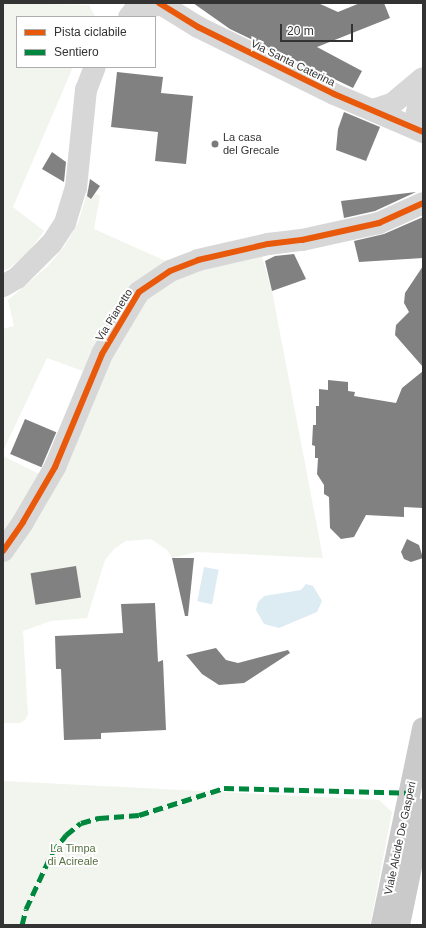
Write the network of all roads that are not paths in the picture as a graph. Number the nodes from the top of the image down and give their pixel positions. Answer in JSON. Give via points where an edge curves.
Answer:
{"nodes":[{"id":1,"x":160,"y":4,"type":"edge"},
{"id":2,"x":130,"y":16,"type":"edge"},
{"id":3,"x":95,"y":68,"type":"edge"},
{"id":4,"x":423,"y":78,"type":"edge"},
{"id":5,"x":423,"y":83,"type":"edge"},
{"id":6,"x":373,"y":110,"type":"junction"},
{"id":7,"x":419,"y":129,"type":"edge"},
{"id":8,"x":423,"y":203,"type":"edge"},
{"id":9,"x":3,"y":286,"type":"edge"},
{"id":10,"x":3,"y":550,"type":"edge"},
{"id":11,"x":423,"y":728,"type":"edge"},
{"id":12,"x":423,"y":809,"type":"edge"},
{"id":13,"x":382,"y":925,"type":"edge"},
{"id":14,"x":399,"y":925,"type":"edge"}],
"edges":[{"from":1,"to":2,"type":"street","via":[[134,11]]},
{"from":1,"to":6,"type":"street","name":"Via Santa Caterina","via":[[220,38],[334,94]]},
{"from":3,"to":9,"type":"street","via":[[86,90],[76,188],[65,223],[52,243],[17,278]]},
{"from":4,"to":6,"type":"street","via":[[392,104]]},
{"from":5,"to":7,"type":"street"},
{"from":6,"to":7,"type":"street","name":"Via Santa Caterina"},
{"from":8,"to":10,"type":"street","name":"Via Pianetto","via":[[379,223],[198,260],[170,272],[139,292],[102,354],[55,467],[23,522]]},
{"from":11,"to":13,"type":"main road","name":"Viale Alcide De Gasperi"},
{"from":12,"to":14,"type":"main road","name":"Viale Alcide De Gasperi"}]}
